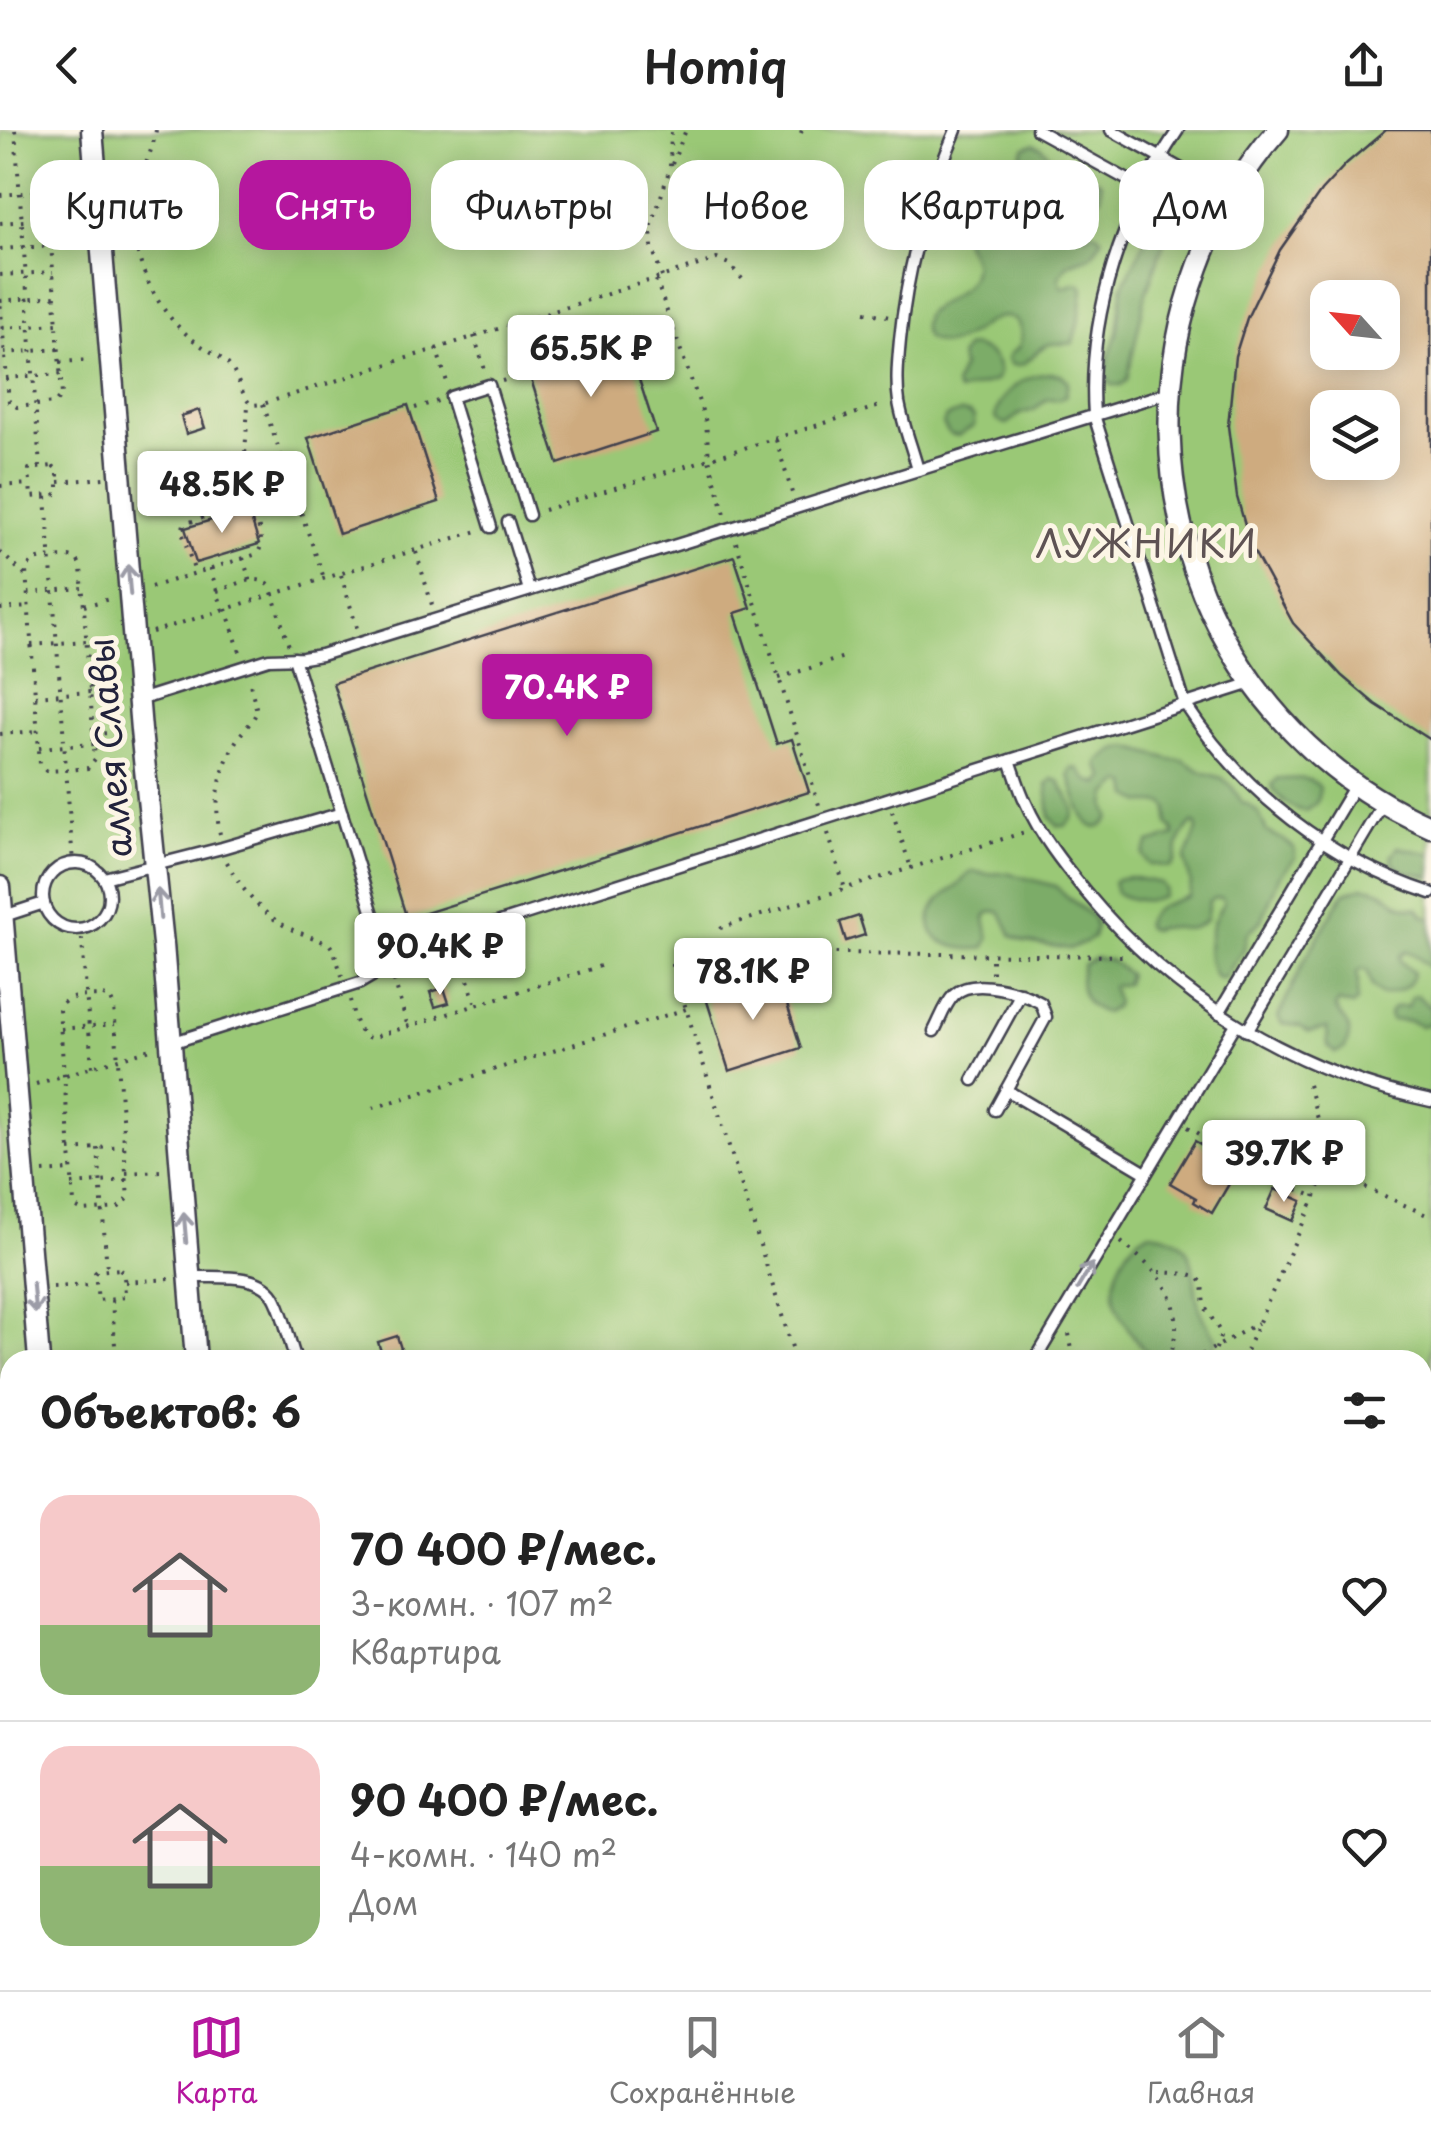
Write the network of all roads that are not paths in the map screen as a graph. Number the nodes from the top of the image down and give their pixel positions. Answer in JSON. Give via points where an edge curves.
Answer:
{"nodes":[{"id":1,"x":92,"y":130,"type":"edge"},
{"id":2,"x":956,"y":130,"type":"edge"},
{"id":3,"x":1037,"y":130,"type":"edge"},
{"id":4,"x":1111,"y":130,"type":"edge"},
{"id":5,"x":1178,"y":130,"type":"edge"},
{"id":6,"x":1278,"y":130,"type":"edge"},
{"id":7,"x":1161,"y":157,"type":"junction"},
{"id":8,"x":1159,"y":160,"type":"edge"},
{"id":9,"x":1166,"y":160,"type":"edge"},
{"id":10,"x":1255,"y":160,"type":"edge"},
{"id":11,"x":1119,"y":175,"type":"edge"},
{"id":12,"x":1119,"y":250,"type":"edge"},
{"id":13,"x":1205,"y":250,"type":"edge"},
{"id":14,"x":1170,"y":392,"type":"junction"},
{"id":15,"x":1094,"y":415,"type":"junction"},
{"id":16,"x":918,"y":470,"type":"junction"},
{"id":17,"x":529,"y":515,"type":"dead end"},
{"id":18,"x":508,"y":522,"type":"dead end"},
{"id":19,"x":491,"y":527,"type":"dead end"},
{"id":20,"x":530,"y":590,"type":"junction"},
{"id":21,"x":293,"y":658,"type":"junction"},
{"id":22,"x":1252,"y":683,"type":"junction"},
{"id":23,"x":138,"y":700,"type":"junction"},
{"id":24,"x":1185,"y":704,"type":"junction"},
{"id":25,"x":1010,"y":760,"type":"junction"},
{"id":26,"x":1355,"y":785,"type":"junction"},
{"id":27,"x":1383,"y":803,"type":"junction"},
{"id":28,"x":342,"y":812,"type":"junction"},
{"id":29,"x":1431,"y":827,"type":"edge"},
{"id":30,"x":1322,"y":841,"type":"junction"},
{"id":31,"x":1350,"y":858,"type":"junction"},
{"id":32,"x":155,"y":865,"type":"junction"},
{"id":33,"x":104,"y":878,"type":"junction"},
{"id":34,"x":0,"y":887,"type":"edge"},
{"id":35,"x":1431,"y":893,"type":"edge"},
{"id":36,"x":44,"y":903,"type":"junction"},
{"id":37,"x":1,"y":917,"type":"edge"},
{"id":38,"x":389,"y":966,"type":"junction"},
{"id":39,"x":1021,"y":993,"type":"junction"},
{"id":40,"x":1219,"y":1013,"type":"junction"},
{"id":41,"x":1236,"y":1024,"type":"junction"},
{"id":42,"x":934,"y":1031,"type":"dead end"},
{"id":43,"x":1247,"y":1031,"type":"junction"},
{"id":44,"x":170,"y":1043,"type":"junction"},
{"id":45,"x":972,"y":1080,"type":"dead end"},
{"id":46,"x":1006,"y":1090,"type":"junction"},
{"id":47,"x":1431,"y":1102,"type":"edge"},
{"id":48,"x":996,"y":1110,"type":"dead end"},
{"id":49,"x":1146,"y":1173,"type":"junction"},
{"id":50,"x":189,"y":1277,"type":"junction"},
{"id":51,"x":38,"y":1350,"type":"edge"},
{"id":52,"x":195,"y":1350,"type":"edge"},
{"id":53,"x":293,"y":1350,"type":"edge"},
{"id":54,"x":1041,"y":1350,"type":"edge"}],
"edges":[{"from":23,"to":1,"type":"street","name":"аллея Славы","one_way":true},
{"from":2,"to":16,"type":"lane","via":[[924,216],[902,320],[899,400]]},
{"from":3,"to":11,"type":"lane"},
{"from":4,"to":7,"type":"lane"},
{"from":5,"to":7,"type":"lane"},
{"from":6,"to":10,"type":"street"},
{"from":7,"to":8,"type":"lane"},
{"from":7,"to":9,"type":"lane"},
{"from":12,"to":15,"type":"lane","via":[[1102,310]]},
{"from":13,"to":14,"type":"street","via":[[1188,295]]},
{"from":14,"to":15,"type":"lane"},
{"from":14,"to":22,"type":"street","via":[[1171,470],[1186,549],[1210,610]]},
{"from":15,"to":16,"type":"lane"},
{"from":15,"to":24,"type":"lane"},
{"from":16,"to":20,"type":"lane"},
{"from":17,"to":19,"type":"lane","via":[[489,386],[451,397]]},
{"from":18,"to":20,"type":"lane"},
{"from":20,"to":21,"type":"lane","via":[[315,657]]},
{"from":21,"to":23,"type":"lane","via":[[268,659]]},
{"from":21,"to":28,"type":"lane"},
{"from":22,"to":24,"type":"lane"},
{"from":22,"to":26,"type":"street","via":[[1297,736]]},
{"from":23,"to":32,"type":"street","name":"аллея Славы"},
{"from":24,"to":25,"type":"lane"},
{"from":24,"to":30,"type":"lane","via":[[1242,776]]},
{"from":25,"to":38,"type":"lane","via":[[454,936]]},
{"from":25,"to":40,"type":"lane","via":[[1039,827],[1100,910]]},
{"from":26,"to":27,"type":"street"},
{"from":26,"to":30,"type":"lane"},
{"from":27,"to":29,"type":"street"},
{"from":27,"to":31,"type":"lane"},
{"from":28,"to":32,"type":"lane"},
{"from":28,"to":38,"type":"lane"},
{"from":30,"to":31,"type":"lane"},
{"from":30,"to":40,"type":"lane"},
{"from":31,"to":35,"type":"lane"},
{"from":31,"to":43,"type":"lane"},
{"from":32,"to":33,"type":"lane"},
{"from":44,"to":32,"type":"street","name":"аллея Славы","one_way":true},
{"from":33,"to":36,"type":"lane","via":[[74,863],[56,870],[45,885]]},
{"from":33,"to":36,"type":"lane","via":[[108,905],[81,928],[58,923]]},
{"from":34,"to":37,"type":"street"},
{"from":36,"to":37,"type":"lane"},
{"from":37,"to":51,"type":"street","one_way":true},
{"from":38,"to":44,"type":"lane","via":[[346,988]]},
{"from":39,"to":42,"type":"lane","via":[[964,989]]},
{"from":39,"to":45,"type":"lane"},
{"from":39,"to":46,"type":"lane","via":[[1042,1003],[1046,1017]]},
{"from":40,"to":41,"type":"lane"},
{"from":41,"to":43,"type":"lane"},
{"from":41,"to":49,"type":"lane"},
{"from":43,"to":47,"type":"lane","via":[[1354,1081]]},
{"from":50,"to":44,"type":"street","name":"аллея Славы","one_way":true},
{"from":46,"to":48,"type":"lane"},
{"from":46,"to":49,"type":"lane"},
{"from":54,"to":49,"type":"lane","one_way":true},
{"from":50,"to":52,"type":"street","name":"аллея Славы"},
{"from":50,"to":53,"type":"lane","via":[[250,1280],[271,1292]]}]}
